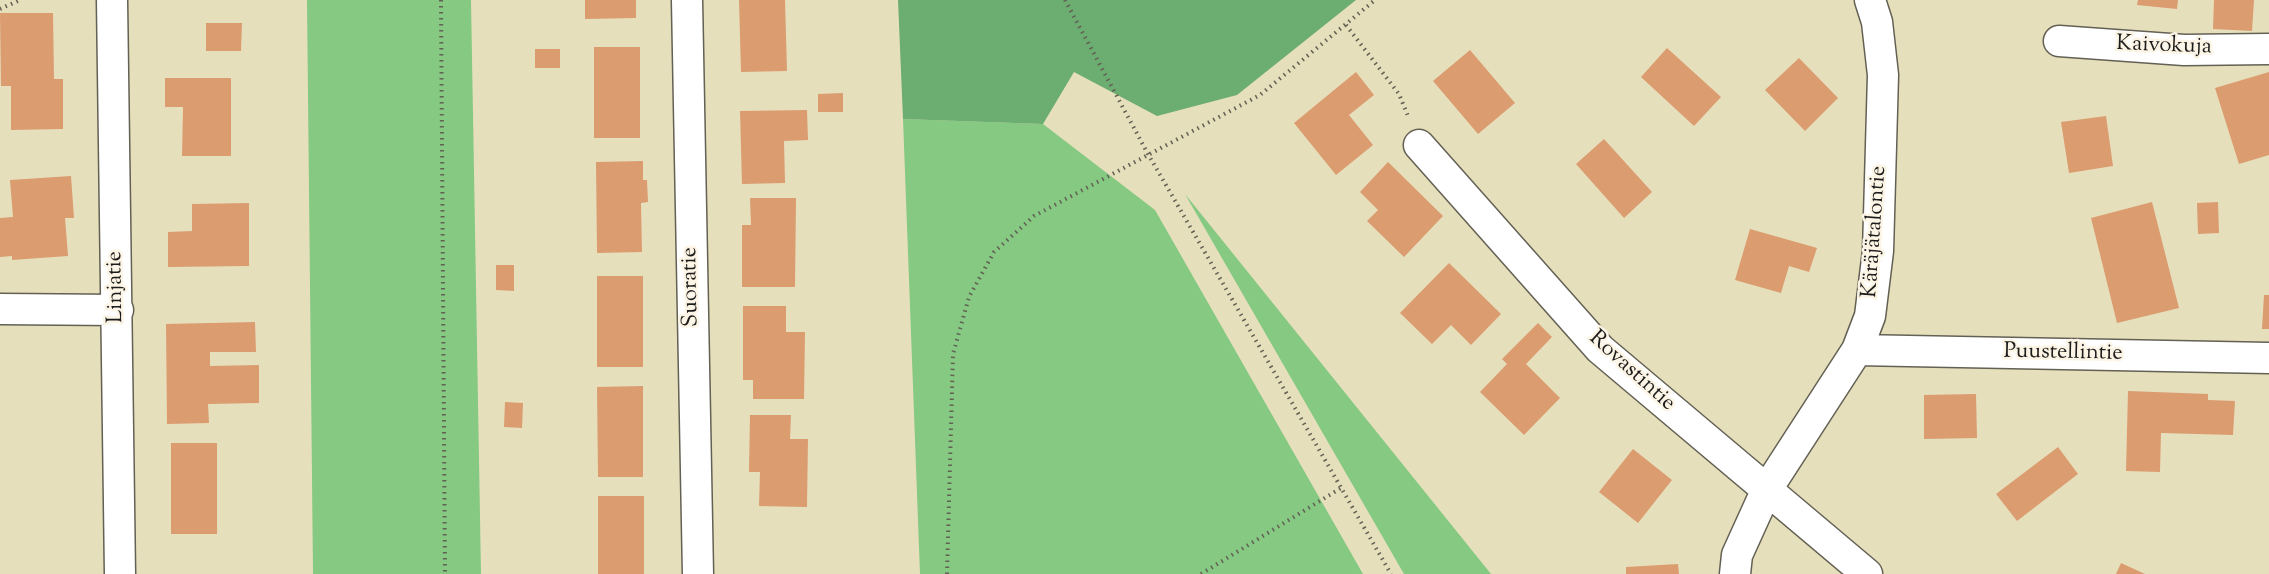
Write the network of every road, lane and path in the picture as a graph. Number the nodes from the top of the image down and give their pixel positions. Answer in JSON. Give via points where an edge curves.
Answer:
{"nodes":[{"id":1,"x":20,"y":0,"type":"edge"},
{"id":2,"x":112,"y":0,"type":"edge"},
{"id":3,"x":441,"y":0,"type":"edge"},
{"id":4,"x":687,"y":0,"type":"edge"},
{"id":5,"x":1065,"y":0,"type":"edge"},
{"id":6,"x":1375,"y":0,"type":"edge"},
{"id":7,"x":1869,"y":0,"type":"edge"},
{"id":8,"x":0,"y":9,"type":"edge"},
{"id":9,"x":1346,"y":25,"type":"junction"},
{"id":10,"x":2059,"y":41,"type":"dead end"},
{"id":11,"x":2269,"y":49,"type":"edge"},
{"id":12,"x":1419,"y":145,"type":"joint"},
{"id":13,"x":1148,"y":154,"type":"junction"},
{"id":14,"x":0,"y":309,"type":"edge"},
{"id":15,"x":118,"y":310,"type":"junction"},
{"id":16,"x":1857,"y":350,"type":"junction"},
{"id":17,"x":2269,"y":358,"type":"edge"},
{"id":18,"x":1341,"y":488,"type":"junction"},
{"id":19,"x":1767,"y":489,"type":"junction"},
{"id":20,"x":120,"y":574,"type":"edge"},
{"id":21,"x":445,"y":574,"type":"edge"},
{"id":22,"x":698,"y":574,"type":"edge"},
{"id":23,"x":948,"y":574,"type":"edge"},
{"id":24,"x":1201,"y":574,"type":"edge"},
{"id":25,"x":1390,"y":574,"type":"edge"},
{"id":26,"x":1735,"y":574,"type":"edge"},
{"id":27,"x":1867,"y":574,"type":"edge"}],
"edges":[{"from":1,"to":8,"type":"path"},
{"from":2,"to":15,"type":"street","name":"Linjatie"},
{"from":3,"to":21,"type":"path"},
{"from":4,"to":22,"type":"street","name":"Suoratie"},
{"from":5,"to":13,"type":"path"},
{"from":6,"to":9,"type":"path"},
{"from":7,"to":16,"type":"street","name":"Käräjätalontie","via":[[1877,22],[1883,75],[1878,251],[1870,316]]},
{"from":9,"to":12,"type":"path","via":[[1399,94]]},
{"from":9,"to":13,"type":"path","via":[[1260,95]]},
{"from":10,"to":11,"type":"street","name":"Kaivokuja","via":[[2184,50]]},
{"from":12,"to":19,"type":"street","name":"Rovastintie","via":[[1599,349]]},
{"from":13,"to":18,"type":"path"},
{"from":13,"to":23,"type":"path","via":[[1034,216],[994,252],[969,297],[953,354]]},
{"from":14,"to":15,"type":"street"},
{"from":15,"to":20,"type":"street","name":"Linjatie"},
{"from":16,"to":17,"type":"street","name":"Puustellintie"},
{"from":16,"to":19,"type":"street","name":"Käräjätalontie"},
{"from":18,"to":24,"type":"path"},
{"from":18,"to":25,"type":"path"},
{"from":19,"to":26,"type":"street","name":"Käräjätalontie","via":[[1737,555]]},
{"from":19,"to":27,"type":"street","name":"Rovastintie"}]}
